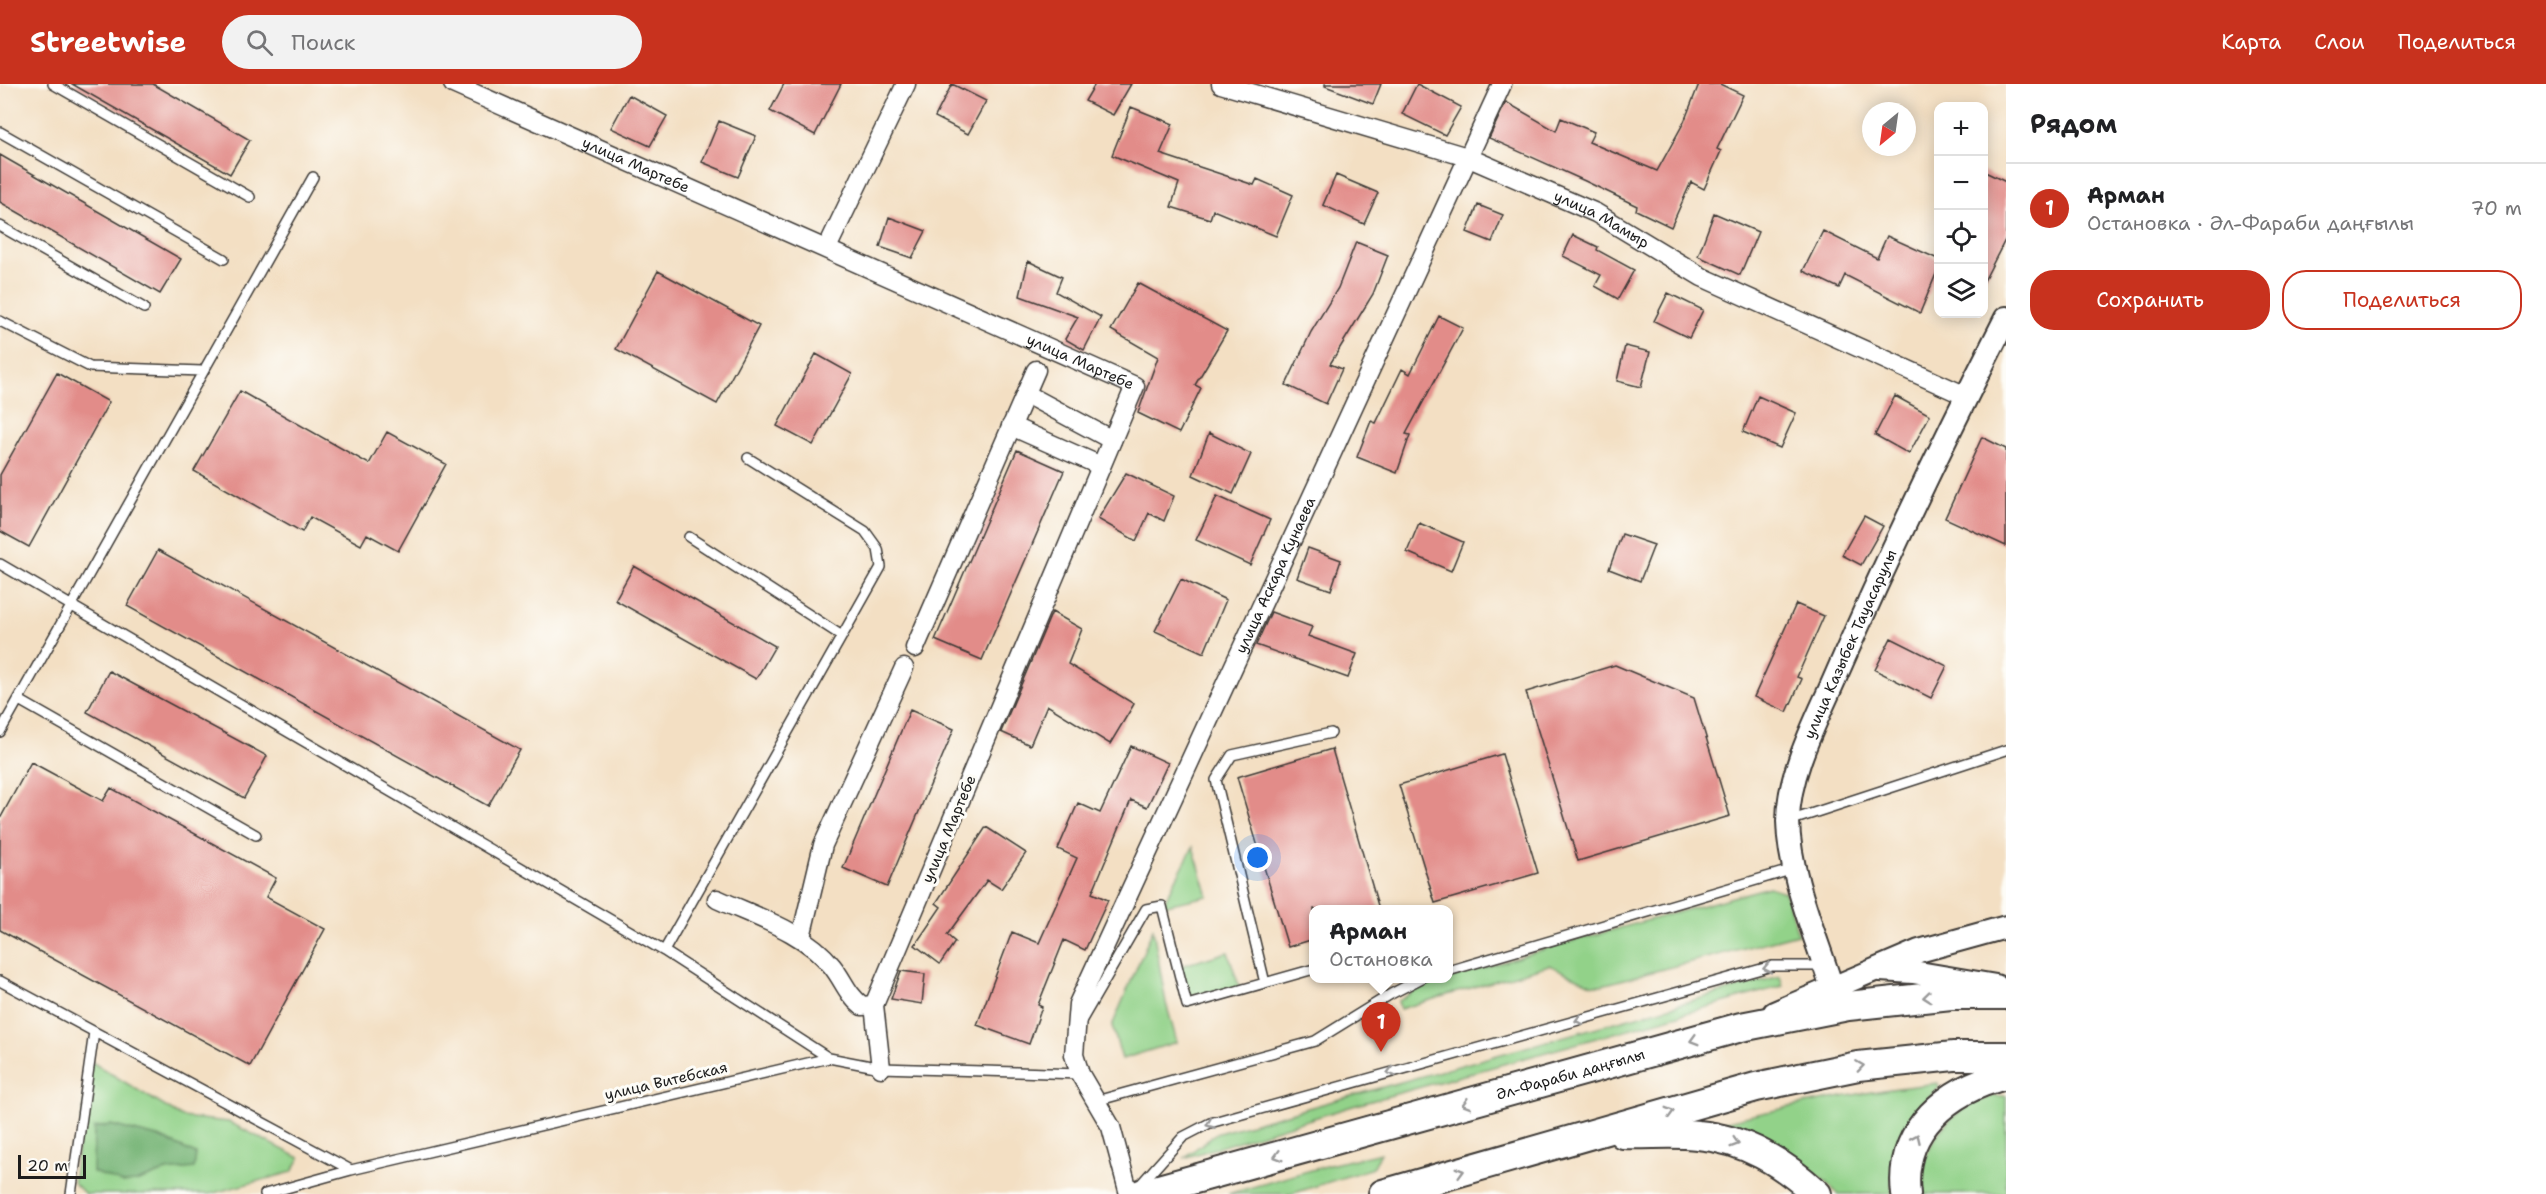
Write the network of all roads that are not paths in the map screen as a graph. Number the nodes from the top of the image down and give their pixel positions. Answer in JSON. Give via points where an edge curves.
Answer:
{"nodes":[{"id":1,"x":53,"y":84,"type":"edge"},
{"id":2,"x":453,"y":84,"type":"edge"},
{"id":3,"x":906,"y":84,"type":"edge"},
{"id":4,"x":1221,"y":84,"type":"edge"},
{"id":5,"x":1502,"y":84,"type":"edge"},
{"id":6,"x":0,"y":132,"type":"edge"},
{"id":7,"x":1467,"y":157,"type":"junction"},
{"id":8,"x":313,"y":177,"type":"dead end"},
{"id":9,"x":250,"y":197,"type":"dead end"},
{"id":10,"x":0,"y":226,"type":"edge"},
{"id":11,"x":827,"y":248,"type":"junction"},
{"id":12,"x":224,"y":259,"type":"dead end"},
{"id":13,"x":144,"y":308,"type":"dead end"},
{"id":14,"x":2006,"y":318,"type":"edge"},
{"id":15,"x":0,"y":321,"type":"edge"},
{"id":16,"x":1036,"y":370,"type":"dead end"},
{"id":17,"x":202,"y":371,"type":"junction"},
{"id":18,"x":1026,"y":394,"type":"junction"},
{"id":19,"x":1966,"y":396,"type":"junction"},
{"id":20,"x":1011,"y":426,"type":"junction"},
{"id":21,"x":1112,"y":440,"type":"junction"},
{"id":22,"x":748,"y":458,"type":"dead end"},
{"id":23,"x":1101,"y":466,"type":"junction"},
{"id":24,"x":689,"y":537,"type":"dead end"},
{"id":25,"x":0,"y":564,"type":"edge"},
{"id":26,"x":71,"y":605,"type":"junction"},
{"id":27,"x":842,"y":636,"type":"junction"},
{"id":28,"x":915,"y":648,"type":"dead end"},
{"id":29,"x":904,"y":668,"type":"dead end"},
{"id":30,"x":19,"y":700,"type":"junction"},
{"id":31,"x":0,"y":732,"type":"edge"},
{"id":32,"x":1331,"y":733,"type":"dead end"},
{"id":33,"x":2006,"y":750,"type":"edge"},
{"id":34,"x":1788,"y":821,"type":"junction"},
{"id":35,"x":256,"y":835,"type":"dead end"},
{"id":36,"x":1794,"y":868,"type":"junction"},
{"id":37,"x":717,"y":899,"type":"dead end"},
{"id":38,"x":2006,"y":927,"type":"edge"},
{"id":39,"x":801,"y":937,"type":"junction"},
{"id":40,"x":664,"y":951,"type":"junction"},
{"id":41,"x":1875,"y":969,"type":"junction"},
{"id":42,"x":1309,"y":970,"type":"edge"},
{"id":43,"x":1453,"y":970,"type":"edge"},
{"id":44,"x":1828,"y":977,"type":"junction"},
{"id":45,"x":0,"y":981,"type":"edge"},
{"id":46,"x":1264,"y":983,"type":"junction"},
{"id":47,"x":1412,"y":983,"type":"edge"},
{"id":48,"x":2006,"y":987,"type":"edge"},
{"id":49,"x":2006,"y":995,"type":"edge"},
{"id":50,"x":874,"y":1005,"type":"junction"},
{"id":51,"x":1741,"y":1027,"type":"junction"},
{"id":52,"x":1076,"y":1030,"type":"junction"},
{"id":53,"x":94,"y":1032,"type":"junction"},
{"id":54,"x":2006,"y":1056,"type":"edge"},
{"id":55,"x":829,"y":1058,"type":"junction"},
{"id":56,"x":881,"y":1068,"type":"junction"},
{"id":57,"x":1080,"y":1074,"type":"junction"},
{"id":58,"x":2006,"y":1075,"type":"edge"},
{"id":59,"x":1096,"y":1101,"type":"junction"},
{"id":60,"x":1594,"y":1134,"type":"junction"},
{"id":61,"x":351,"y":1170,"type":"junction"},
{"id":62,"x":71,"y":1194,"type":"edge"},
{"id":63,"x":265,"y":1194,"type":"edge"},
{"id":64,"x":1131,"y":1194,"type":"edge"},
{"id":65,"x":1141,"y":1194,"type":"edge"},
{"id":66,"x":1383,"y":1194,"type":"edge"},
{"id":67,"x":1817,"y":1194,"type":"edge"},
{"id":68,"x":1905,"y":1194,"type":"edge"}],
"edges":[{"from":1,"to":9,"type":"lane"},
{"from":2,"to":11,"type":"street","name":"улица Мартебе"},
{"from":3,"to":11,"type":"street"},
{"from":4,"to":7,"type":"street","name":"улица Мамыр"},
{"from":5,"to":7,"type":"street","name":"улица Аскара Кунаева"},
{"from":6,"to":12,"type":"lane"},
{"from":7,"to":19,"type":"street","name":"улица Мамыр","via":[[1596,213],[1702,277]]},
{"from":7,"to":52,"type":"street","name":"улица Аскара Кунаева","via":[[1078,1004]]},
{"from":8,"to":17,"type":"lane"},
{"from":10,"to":13,"type":"lane"},
{"from":11,"to":21,"type":"street","name":"улица Мартебе","via":[[1135,386]]},
{"from":14,"to":19,"type":"street","name":"улица Казыбек Тауасарулы"},
{"from":15,"to":17,"type":"lane","via":[[90,367]]},
{"from":16,"to":18,"type":"street"},
{"from":17,"to":26,"type":"lane"},
{"from":18,"to":20,"type":"street"},
{"from":18,"to":21,"type":"street"},
{"from":19,"to":34,"type":"street","name":"улица Казыбек Тауасарулы","via":[[1860,621],[1801,758]]},
{"from":20,"to":23,"type":"street"},
{"from":20,"to":28,"type":"street"},
{"from":21,"to":23,"type":"street","name":"улица Мартебе"},
{"from":22,"to":27,"type":"lane","via":[[865,531],[878,549],[881,567]]},
{"from":23,"to":50,"type":"street","name":"улица Мартебе"},
{"from":24,"to":27,"type":"lane"},
{"from":25,"to":26,"type":"lane"},
{"from":26,"to":30,"type":"lane"},
{"from":26,"to":40,"type":"lane"},
{"from":27,"to":40,"type":"lane"},
{"from":29,"to":39,"type":"street","via":[[823,845]]},
{"from":30,"to":31,"type":"lane"},
{"from":30,"to":35,"type":"lane"},
{"from":32,"to":46,"type":"lane","via":[[1232,755],[1216,780]]},
{"from":33,"to":34,"type":"lane"},
{"from":34,"to":36,"type":"street","name":"улица Казыбек Тауасарулы"},
{"from":36,"to":43,"type":"lane"},
{"from":36,"to":44,"type":"street","name":"улица Казыбек Тауасарулы"},
{"from":37,"to":39,"type":"street"},
{"from":38,"to":41,"type":"street","via":[[1919,951]]},
{"from":39,"to":50,"type":"street","via":[[832,966],[850,996],[862,1006]]},
{"from":40,"to":55,"type":"lane"},
{"from":41,"to":44,"type":"street"},
{"from":41,"to":48,"type":"street"},
{"from":42,"to":46,"type":"lane"},
{"from":44,"to":51,"type":"street"},
{"from":44,"to":64,"type":"lane","one_way":true,"via":[[1772,966],[1210,1123],[1183,1137]]},
{"from":45,"to":53,"type":"lane"},
{"from":46,"to":52,"type":"lane","via":[[1187,1005],[1162,906],[1146,909]]},
{"from":47,"to":59,"type":"lane","via":[[1315,1041]]},
{"from":49,"to":51,"type":"main road","name":"Әл-Фараби даңғылы","one_way":true,"via":[[1951,995],[1848,1006]]},
{"from":50,"to":56,"type":"street","name":"улица Мартебе"},
{"from":51,"to":65,"type":"main road","name":"Әл-Фараби даңғылы","one_way":true},
{"from":52,"to":57,"type":"street","name":"улица Аскара Кунаева","via":[[1074,1055]]},
{"from":53,"to":61,"type":"lane"},
{"from":53,"to":62,"type":"lane"},
{"from":60,"to":54,"type":"main road","one_way":true,"via":[[1756,1086],[1858,1066],[1954,1056]]},
{"from":55,"to":56,"type":"lane","name":"улица Витебская"},
{"from":55,"to":61,"type":"lane","name":"улица Витебская"},
{"from":56,"to":57,"type":"lane","name":"улица Витебская"},
{"from":57,"to":59,"type":"street"},
{"from":68,"to":58,"type":"main road","one_way":true,"via":[[1908,1156],[1934,1110],[1968,1088]]},
{"from":59,"to":64,"type":"street","via":[[1111,1127]]},
{"from":66,"to":60,"type":"main road","one_way":true},
{"from":60,"to":67,"type":"main road","one_way":true,"via":[[1698,1135],[1733,1142],[1781,1164]]},
{"from":61,"to":63,"type":"lane","name":"улица Витебская"}]}
